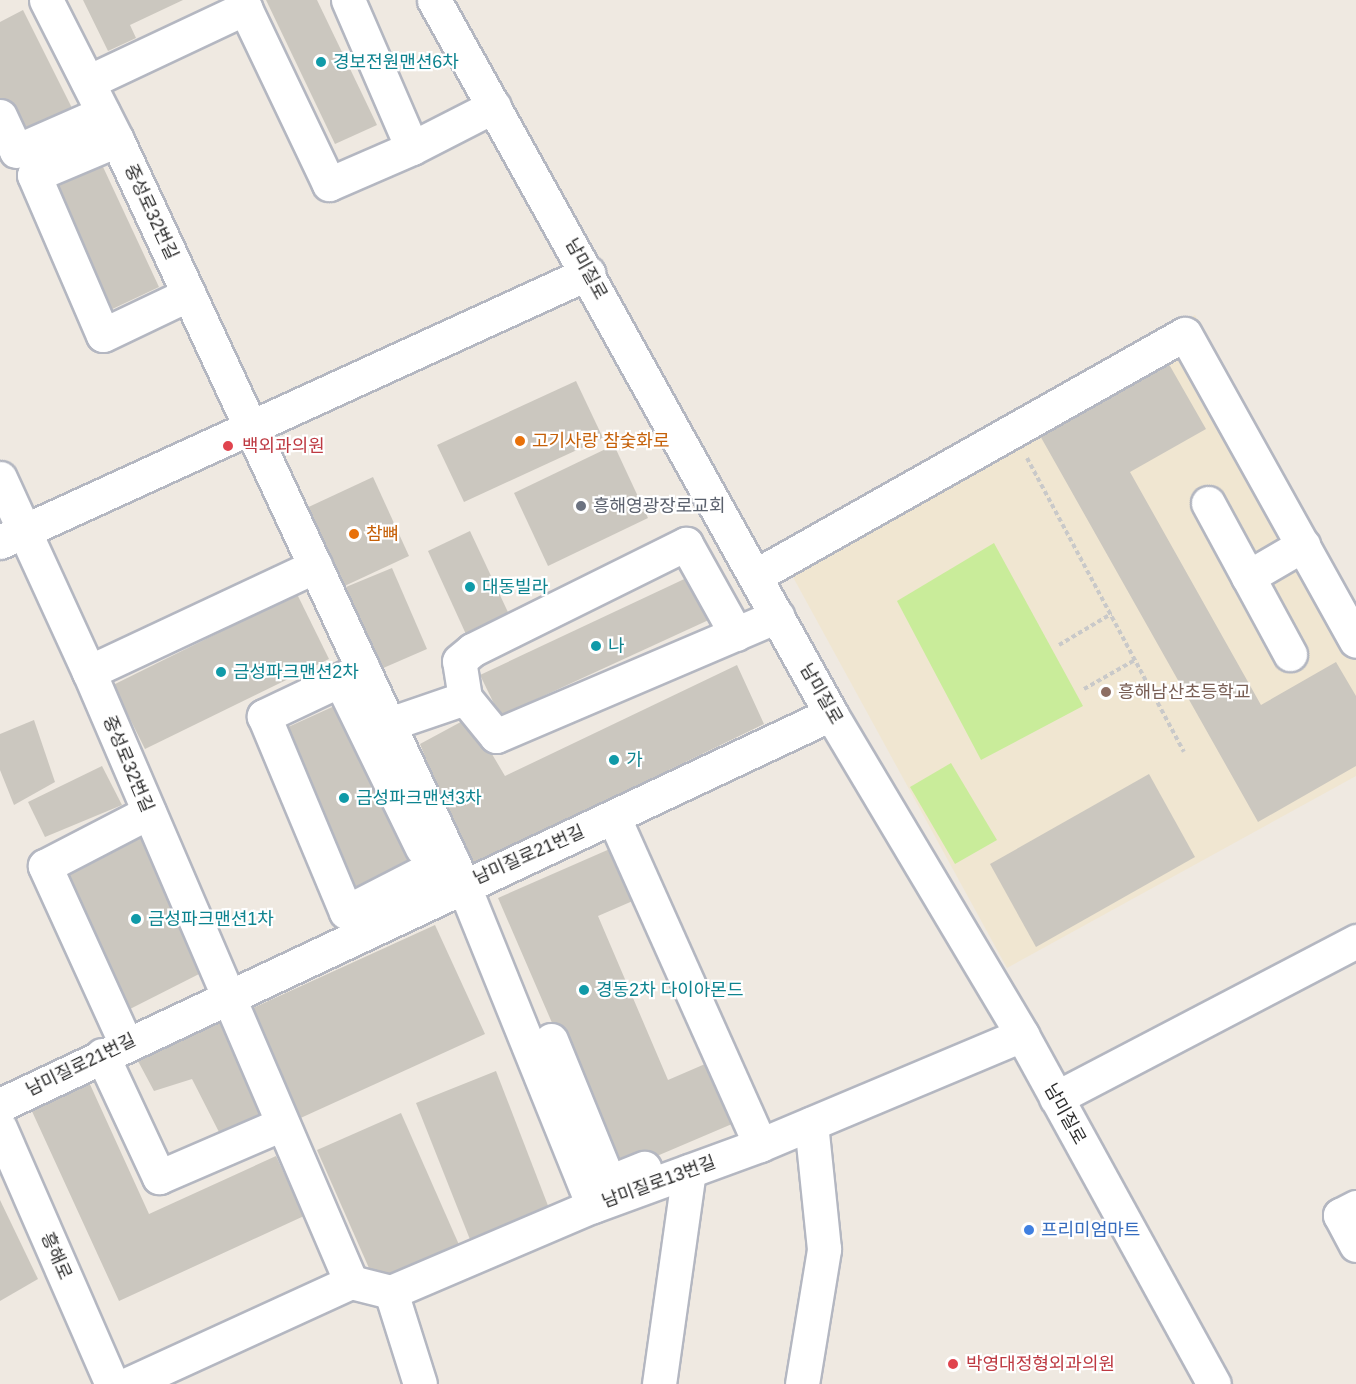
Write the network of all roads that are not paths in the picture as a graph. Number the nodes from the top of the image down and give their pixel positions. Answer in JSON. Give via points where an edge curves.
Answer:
{"nodes":[{"id":1,"x":46,"y":0,"type":"edge"},
{"id":2,"x":348,"y":0,"type":"edge"},
{"id":3,"x":434,"y":0,"type":"edge"},
{"id":4,"x":88,"y":82,"type":"junction"},
{"id":5,"x":494,"y":106,"type":"junction"},
{"id":6,"x":0,"y":116,"type":"edge"},
{"id":7,"x":110,"y":127,"type":"junction"},
{"id":8,"x":412,"y":148,"type":"junction"},
{"id":9,"x":588,"y":273,"type":"junction"},
{"id":10,"x":189,"y":294,"type":"junction"},
{"id":11,"x":251,"y":427,"type":"junction"},
{"id":12,"x":0,"y":478,"type":"edge"},
{"id":13,"x":1208,"y":503,"type":"dead end"},
{"id":14,"x":12,"y":536,"type":"edge"},
{"id":15,"x":1303,"y":545,"type":"junction"},
{"id":16,"x":315,"y":566,"type":"junction"},
{"id":17,"x":755,"y":576,"type":"junction"},
{"id":18,"x":1248,"y":577,"type":"junction"},
{"id":19,"x":777,"y":616,"type":"junction"},
{"id":20,"x":736,"y":634,"type":"junction"},
{"id":21,"x":1356,"y":640,"type":"edge"},
{"id":22,"x":1290,"y":654,"type":"dead end"},
{"id":23,"x":88,"y":672,"type":"junction"},
{"id":24,"x":351,"y":675,"type":"junction"},
{"id":25,"x":465,"y":698,"type":"junction"},
{"id":26,"x":831,"y":714,"type":"junction"},
{"id":27,"x":388,"y":724,"type":"junction"},
{"id":28,"x":148,"y":812,"type":"junction"},
{"id":29,"x":618,"y":826,"type":"junction"},
{"id":30,"x":448,"y":870,"type":"junction"},
{"id":31,"x":498,"y":878,"type":"junction"},
{"id":32,"x":1356,"y":941,"type":"edge"},
{"id":33,"x":228,"y":999,"type":"junction"},
{"id":34,"x":1022,"y":1035,"type":"junction"},
{"id":35,"x":114,"y":1050,"type":"junction"},
{"id":36,"x":1056,"y":1098,"type":"junction"},
{"id":37,"x":0,"y":1105,"type":"edge"},
{"id":38,"x":282,"y":1124,"type":"junction"},
{"id":39,"x":812,"y":1124,"type":"junction"},
{"id":40,"x":0,"y":1128,"type":"edge"},
{"id":41,"x":756,"y":1136,"type":"junction"},
{"id":42,"x":689,"y":1171,"type":"junction"},
{"id":43,"x":593,"y":1206,"type":"junction"},
{"id":44,"x":1356,"y":1207,"type":"edge"},
{"id":45,"x":1356,"y":1245,"type":"edge"},
{"id":46,"x":351,"y":1282,"type":"junction"},
{"id":47,"x":392,"y":1292,"type":"junction"},
{"id":48,"x":112,"y":1384,"type":"edge"},
{"id":49,"x":128,"y":1384,"type":"edge"},
{"id":50,"x":420,"y":1384,"type":"edge"},
{"id":51,"x":659,"y":1384,"type":"edge"},
{"id":52,"x":802,"y":1384,"type":"edge"},
{"id":53,"x":1214,"y":1384,"type":"edge"}],
"edges":[{"from":1,"to":4,"type":"street","name":"중성로32번길"},
{"from":2,"to":8,"type":"street"},
{"from":3,"to":5,"type":"street","name":"남미질로"},
{"from":4,"to":7,"type":"street","name":"중성로32번길"},
{"from":4,"to":8,"type":"street","via":[[245,8],[329,184]]},
{"from":5,"to":8,"type":"street"},
{"from":5,"to":9,"type":"street","name":"남미질로"},
{"from":6,"to":7,"type":"street","via":[[16,151]]},
{"from":7,"to":10,"type":"street","name":"중성로32번길"},
{"from":7,"to":10,"type":"street","via":[[34,175],[103,334]]},
{"from":9,"to":11,"type":"street"},
{"from":9,"to":17,"type":"street","name":"남미질로"},
{"from":10,"to":11,"type":"street","name":"중성로32번길"},
{"from":11,"to":14,"type":"street"},
{"from":11,"to":16,"type":"street","name":"중성로32번길"},
{"from":12,"to":14,"type":"street","name":"중성로32번길"},
{"from":13,"to":18,"type":"street"},
{"from":14,"to":23,"type":"street","name":"중성로32번길"},
{"from":15,"to":17,"type":"street","via":[[1185,334]]},
{"from":15,"to":18,"type":"street"},
{"from":15,"to":21,"type":"street"},
{"from":16,"to":23,"type":"street"},
{"from":16,"to":24,"type":"street","name":"중성로32번길"},
{"from":17,"to":19,"type":"street","name":"남미질로"},
{"from":18,"to":22,"type":"street"},
{"from":19,"to":20,"type":"street"},
{"from":19,"to":26,"type":"street","name":"남미질로"},
{"from":20,"to":25,"type":"street","via":[[496,736]]},
{"from":20,"to":25,"type":"street","via":[[686,544],[472,650],[459,661]]},
{"from":23,"to":28,"type":"street","name":"중성로32번길"},
{"from":24,"to":27,"type":"street","name":"중성로32번길"},
{"from":24,"to":30,"type":"street"},
{"from":24,"to":30,"type":"street","via":[[264,716],[346,912]]},
{"from":25,"to":27,"type":"street"},
{"from":26,"to":29,"type":"street","name":"남미질로21번길"},
{"from":26,"to":34,"type":"street","name":"남미질로"},
{"from":27,"to":30,"type":"street","name":"중성로32번길"},
{"from":28,"to":33,"type":"street","name":"중성로32번길"},
{"from":28,"to":35,"type":"street","via":[[45,866]]},
{"from":29,"to":31,"type":"street","name":"남미질로21번길"},
{"from":29,"to":41,"type":"street"},
{"from":30,"to":31,"type":"street","name":"남미질로21번길"},
{"from":30,"to":33,"type":"street","name":"남미질로21번길"},
{"from":30,"to":43,"type":"street"},
{"from":31,"to":41,"type":"street","via":[[491,893],[609,1182]]},
{"from":32,"to":36,"type":"street"},
{"from":33,"to":35,"type":"street","name":"남미질로21번길"},
{"from":33,"to":38,"type":"street"},
{"from":34,"to":36,"type":"street","name":"남미질로"},
{"from":34,"to":39,"type":"street","name":"남미질로13번길"},
{"from":35,"to":37,"type":"street","name":"남미질로21번길"},
{"from":35,"to":38,"type":"street","via":[[159,1177]]},
{"from":36,"to":53,"type":"street","name":"남미질로"},
{"from":38,"to":46,"type":"street"},
{"from":39,"to":41,"type":"street","name":"남미질로13번길"},
{"from":39,"to":52,"type":"street","via":[[824,1249]]},
{"from":40,"to":48,"type":"street","name":"흥해로"},
{"from":41,"to":42,"type":"street","name":"남미질로13번길"},
{"from":42,"to":43,"type":"street","name":"남미질로13번길"},
{"from":42,"to":51,"type":"street"},
{"from":43,"to":47,"type":"street","name":"남미질로13번길"},
{"from":44,"to":45,"type":"street","via":[[1340,1215]]},
{"from":46,"to":47,"type":"street"},
{"from":46,"to":49,"type":"street"},
{"from":47,"to":50,"type":"street"}]}
